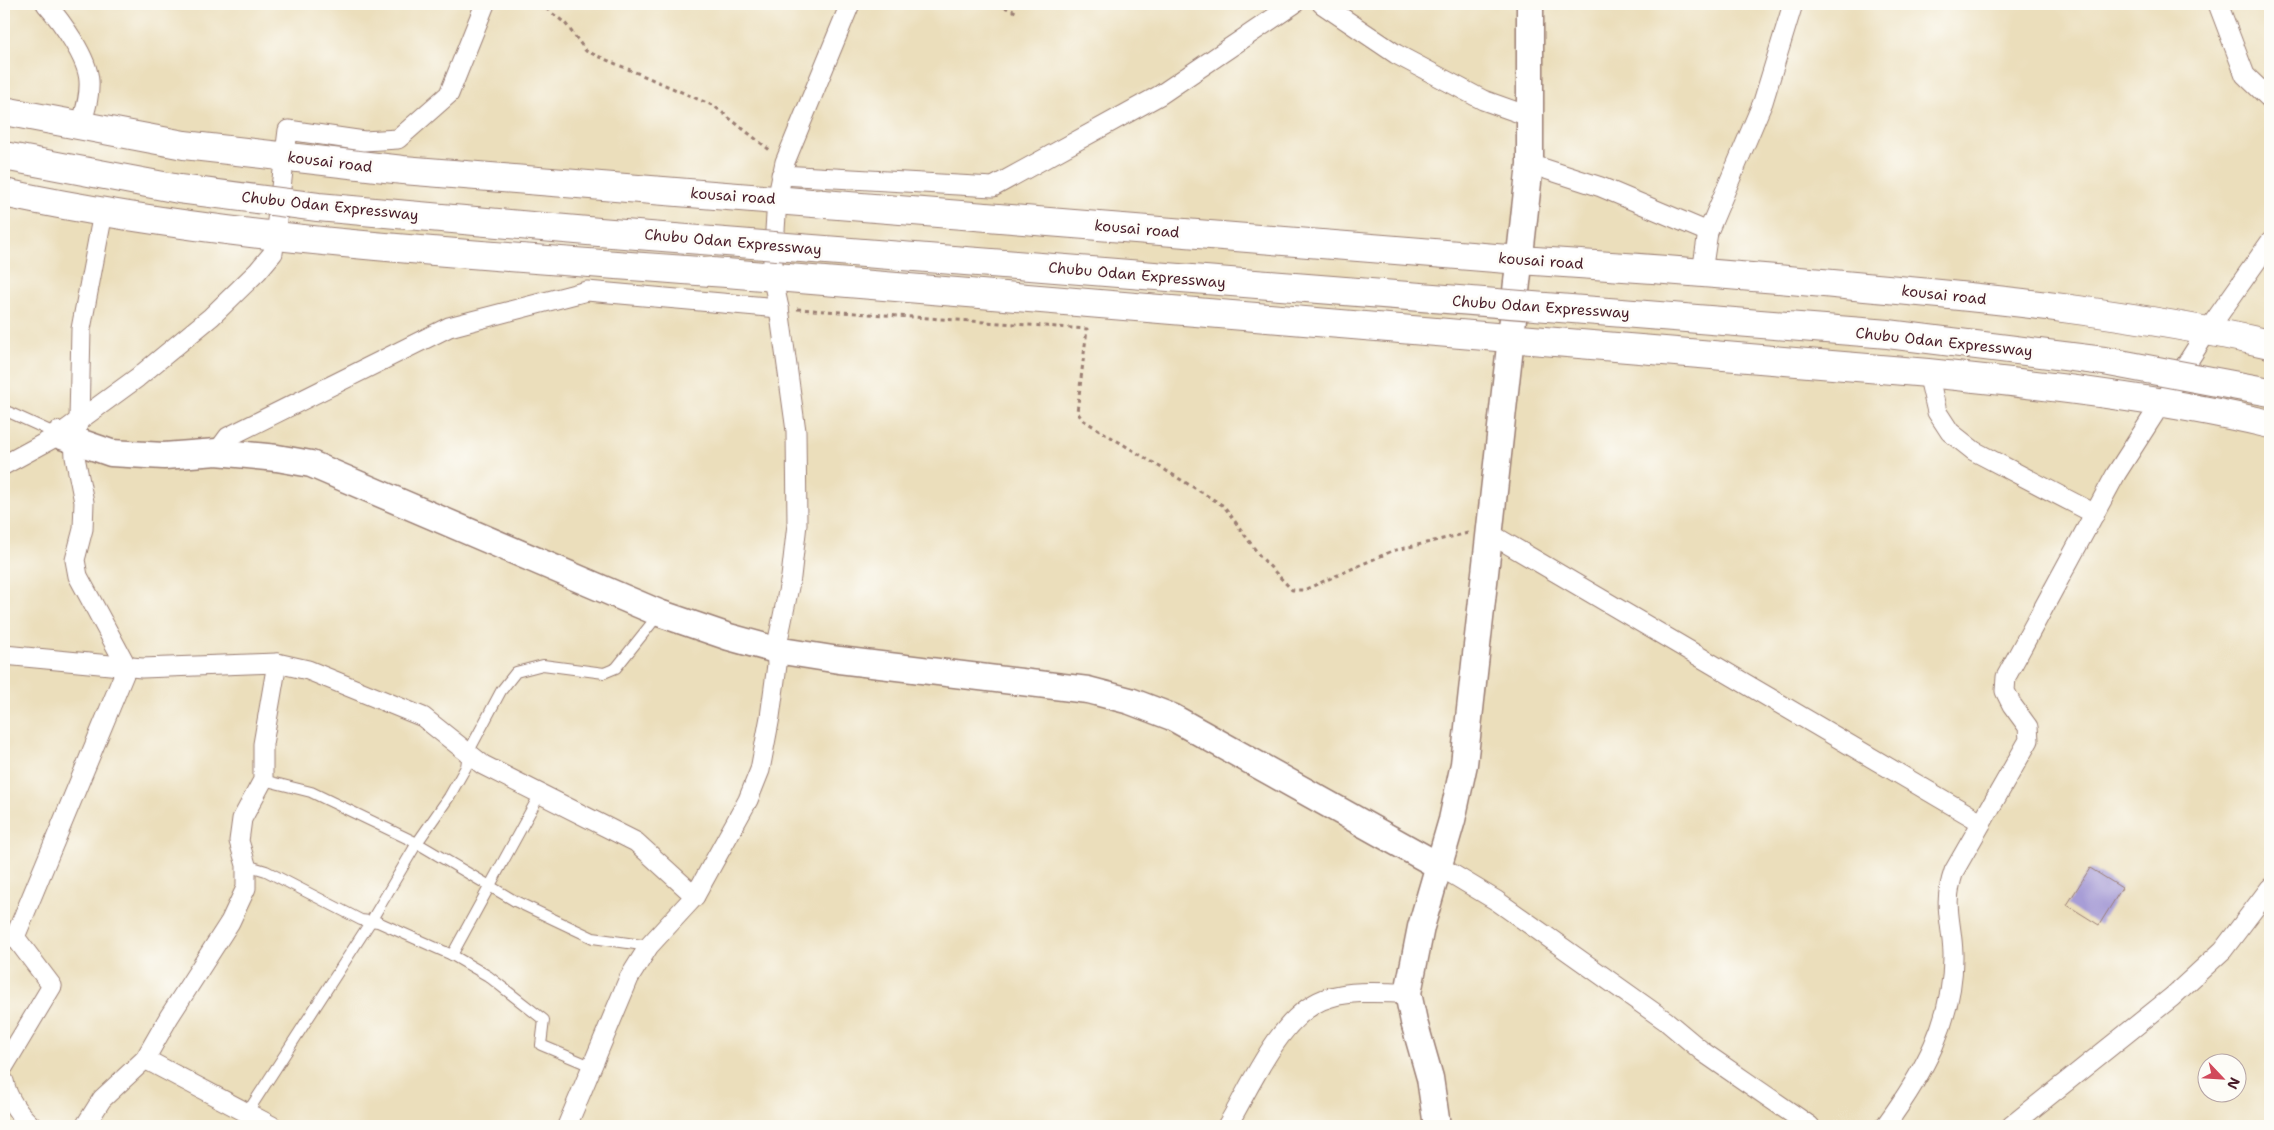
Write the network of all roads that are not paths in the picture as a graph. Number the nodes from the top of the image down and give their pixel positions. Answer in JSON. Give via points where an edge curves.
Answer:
{"nodes":[{"id":1,"x":46,"y":4,"type":"edge"},
{"id":2,"x":485,"y":4,"type":"edge"},
{"id":3,"x":850,"y":4,"type":"edge"},
{"id":4,"x":1294,"y":4,"type":"edge"},
{"id":5,"x":1322,"y":4,"type":"edge"},
{"id":6,"x":1530,"y":4,"type":"edge"},
{"id":7,"x":1793,"y":4,"type":"edge"},
{"id":8,"x":2218,"y":4,"type":"edge"},
{"id":9,"x":2270,"y":99,"type":"edge"},
{"id":10,"x":4,"y":111,"type":"edge"},
{"id":11,"x":1532,"y":117,"type":"junction"},
{"id":12,"x":81,"y":126,"type":"junction"},
{"id":13,"x":4,"y":156,"type":"edge"},
{"id":14,"x":285,"y":156,"type":"junction"},
{"id":15,"x":1530,"y":164,"type":"junction"},
{"id":16,"x":4,"y":170,"type":"edge"},
{"id":17,"x":781,"y":179,"type":"junction"},
{"id":18,"x":4,"y":193,"type":"edge"},
{"id":19,"x":103,"y":212,"type":"junction"},
{"id":20,"x":1708,"y":232,"type":"junction"},
{"id":21,"x":275,"y":236,"type":"junction"},
{"id":22,"x":2270,"y":242,"type":"edge"},
{"id":23,"x":1520,"y":260,"type":"junction"},
{"id":24,"x":1702,"y":272,"type":"junction"},
{"id":25,"x":772,"y":276,"type":"junction"},
{"id":26,"x":779,"y":308,"type":"junction"},
{"id":27,"x":2208,"y":330,"type":"junction"},
{"id":28,"x":1512,"y":337,"type":"junction"},
{"id":29,"x":2270,"y":344,"type":"edge"},
{"id":30,"x":1928,"y":373,"type":"junction"},
{"id":31,"x":2270,"y":392,"type":"edge"},
{"id":32,"x":2161,"y":403,"type":"junction"},
{"id":33,"x":2270,"y":405,"type":"edge"},
{"id":34,"x":4,"y":410,"type":"edge"},
{"id":35,"x":2270,"y":424,"type":"edge"},
{"id":36,"x":71,"y":432,"type":"junction"},
{"id":37,"x":217,"y":452,"type":"junction"},
{"id":38,"x":4,"y":465,"type":"edge"},
{"id":39,"x":2095,"y":514,"type":"junction"},
{"id":40,"x":1489,"y":533,"type":"junction"},
{"id":41,"x":659,"y":613,"type":"junction"},
{"id":42,"x":776,"y":650,"type":"junction"},
{"id":43,"x":4,"y":655,"type":"edge"},
{"id":44,"x":277,"y":663,"type":"junction"},
{"id":45,"x":127,"y":667,"type":"junction"},
{"id":46,"x":468,"y":753,"type":"junction"},
{"id":47,"x":263,"y":780,"type":"junction"},
{"id":48,"x":540,"y":794,"type":"junction"},
{"id":49,"x":1982,"y":822,"type":"junction"},
{"id":50,"x":418,"y":843,"type":"junction"},
{"id":51,"x":246,"y":866,"type":"junction"},
{"id":52,"x":1439,"y":866,"type":"junction"},
{"id":53,"x":489,"y":885,"type":"junction"},
{"id":54,"x":2270,"y":888,"type":"edge"},
{"id":55,"x":696,"y":896,"type":"junction"},
{"id":56,"x":371,"y":921,"type":"junction"},
{"id":57,"x":12,"y":923,"type":"edge"},
{"id":58,"x":649,"y":946,"type":"junction"},
{"id":59,"x":452,"y":955,"type":"junction"},
{"id":60,"x":1408,"y":993,"type":"junction"},
{"id":61,"x":145,"y":1059,"type":"junction"},
{"id":62,"x":4,"y":1066,"type":"edge"},
{"id":63,"x":591,"y":1066,"type":"junction"},
{"id":64,"x":4,"y":1081,"type":"edge"},
{"id":65,"x":247,"y":1113,"type":"junction"},
{"id":66,"x":32,"y":1126,"type":"edge"},
{"id":67,"x":84,"y":1126,"type":"edge"},
{"id":68,"x":272,"y":1126,"type":"edge"},
{"id":69,"x":567,"y":1126,"type":"edge"},
{"id":70,"x":1227,"y":1126,"type":"edge"},
{"id":71,"x":1436,"y":1126,"type":"edge"},
{"id":72,"x":1810,"y":1126,"type":"edge"},
{"id":73,"x":1885,"y":1126,"type":"edge"},
{"id":74,"x":2011,"y":1126,"type":"edge"}],
"edges":[{"from":1,"to":12,"type":"street","via":[[66,27],[89,79]]},
{"from":2,"to":14,"type":"street","via":[[449,94],[398,139],[364,140],[288,130]]},
{"from":3,"to":17,"type":"street"},
{"from":4,"to":17,"type":"street","via":[[1160,95],[993,187]]},
{"from":5,"to":11,"type":"street","via":[[1396,54],[1483,100]]},
{"from":6,"to":11,"type":"street"},
{"from":7,"to":20,"type":"street","via":[[1763,102]]},
{"from":8,"to":9,"type":"street","via":[[2245,75]]},
{"from":10,"to":12,"type":"highway","name":"kousai road"},
{"from":11,"to":15,"type":"street"},
{"from":12,"to":14,"type":"highway","name":"kousai road","via":[[184,144]]},
{"from":13,"to":31,"type":"highway","name":"Chubu Odan Expressway","bridge":true,"via":[[179,189],[318,207],[1888,334],[2104,361]]},
{"from":14,"to":17,"type":"highway","name":"kousai road","via":[[403,170]]},
{"from":14,"to":21,"type":"street"},
{"from":15,"to":20,"type":"street","via":[[1601,187]]},
{"from":15,"to":23,"type":"street"},
{"from":16,"to":33,"type":"highway","name":"Chubu Odan Expressway","via":[[174,203],[313,221],[1885,348],[2010,361]]},
{"from":17,"to":23,"type":"highway","name":"kousai road"},
{"from":17,"to":25,"type":"street"},
{"from":18,"to":19,"type":"highway"},
{"from":19,"to":21,"type":"highway"},
{"from":19,"to":36,"type":"street","via":[[81,329]]},
{"from":20,"to":24,"type":"street"},
{"from":21,"to":25,"type":"highway","via":[[401,249]]},
{"from":21,"to":36,"type":"street","via":[[272,253],[258,271],[211,317]]},
{"from":22,"to":27,"type":"street"},
{"from":23,"to":24,"type":"highway","name":"kousai road"},
{"from":23,"to":28,"type":"street"},
{"from":24,"to":27,"type":"highway","name":"kousai road","via":[[1948,294]]},
{"from":25,"to":26,"type":"street"},
{"from":25,"to":28,"type":"highway"},
{"from":26,"to":37,"type":"street","via":[[588,291],[578,293],[449,327],[228,437]]},
{"from":26,"to":42,"type":"street","via":[[796,431],[797,524],[791,577]]},
{"from":27,"to":29,"type":"highway","name":"kousai road"},
{"from":27,"to":32,"type":"street"},
{"from":28,"to":30,"type":"highway"},
{"from":28,"to":40,"type":"street"},
{"from":30,"to":32,"type":"highway"},
{"from":30,"to":39,"type":"street","via":[[1937,412],[1950,432],[1982,455]]},
{"from":32,"to":35,"type":"highway"},
{"from":32,"to":39,"type":"street"},
{"from":34,"to":36,"type":"lane"},
{"from":36,"to":37,"type":"street","via":[[111,453],[164,456]]},
{"from":36,"to":38,"type":"street"},
{"from":36,"to":45,"type":"street","via":[[84,502],[83,528],[75,560],[78,576]]},
{"from":37,"to":41,"type":"street","via":[[311,464]]},
{"from":39,"to":49,"type":"street","via":[[2006,677],[2005,691],[2028,727],[2029,740]]},
{"from":40,"to":49,"type":"street"},
{"from":40,"to":52,"type":"street","via":[[1464,764]]},
{"from":41,"to":42,"type":"street"},
{"from":41,"to":46,"type":"lane","via":[[616,668],[604,673],[543,666],[516,672],[501,691]]},
{"from":42,"to":52,"type":"street","via":[[1088,690],[1130,701],[1172,717]]},
{"from":42,"to":55,"type":"street","via":[[777,665],[760,770],[748,800]]},
{"from":43,"to":45,"type":"street"},
{"from":44,"to":45,"type":"street"},
{"from":44,"to":46,"type":"street","via":[[308,670],[423,718]]},
{"from":44,"to":47,"type":"street","via":[[263,744]]},
{"from":45,"to":57,"type":"street"},
{"from":46,"to":48,"type":"street","via":[[483,765]]},
{"from":46,"to":50,"type":"lane","via":[[466,767]]},
{"from":47,"to":50,"type":"lane","via":[[311,792]]},
{"from":47,"to":51,"type":"street","via":[[242,819],[239,841]]},
{"from":48,"to":53,"type":"lane"},
{"from":48,"to":55,"type":"street","via":[[636,842]]},
{"from":49,"to":73,"type":"street","via":[[1954,871],[1948,889],[1953,952],[1949,1005],[1912,1088]]},
{"from":50,"to":53,"type":"lane"},
{"from":50,"to":56,"type":"lane"},
{"from":51,"to":56,"type":"lane","via":[[266,871],[361,920]]},
{"from":51,"to":61,"type":"street","via":[[246,888],[230,922]]},
{"from":52,"to":60,"type":"street","via":[[1421,927]]},
{"from":52,"to":72,"type":"street","via":[[1497,901]]},
{"from":53,"to":58,"type":"lane","via":[[593,938]]},
{"from":53,"to":59,"type":"lane"},
{"from":54,"to":74,"type":"street","via":[[2223,950],[2172,997]]},
{"from":55,"to":58,"type":"street"},
{"from":56,"to":59,"type":"lane"},
{"from":56,"to":65,"type":"lane"},
{"from":57,"to":62,"type":"street","via":[[15,937],[52,986]]},
{"from":58,"to":63,"type":"street","via":[[629,978]]},
{"from":59,"to":63,"type":"lane","via":[[488,976],[544,1020],[541,1045]]},
{"from":60,"to":70,"type":"street","via":[[1354,993],[1330,997],[1311,1006],[1278,1040]]},
{"from":60,"to":71,"type":"street","via":[[1430,1078]]},
{"from":61,"to":65,"type":"street"},
{"from":61,"to":67,"type":"street","via":[[102,1099]]},
{"from":63,"to":69,"type":"street"},
{"from":64,"to":66,"type":"street","via":[[6,1092]]},
{"from":65,"to":68,"type":"street"}]}
